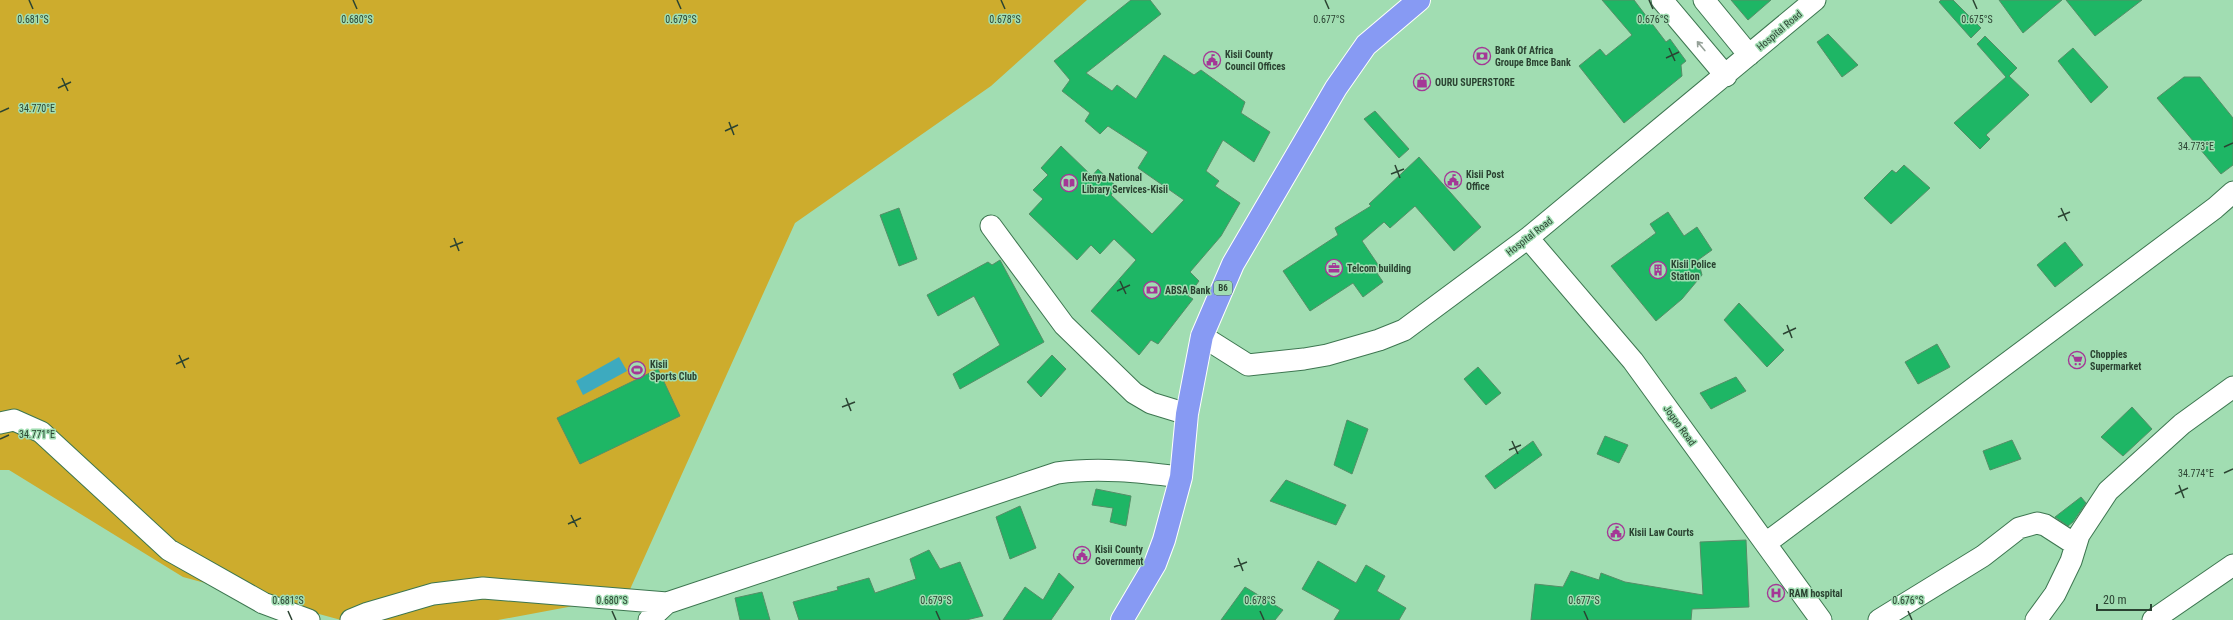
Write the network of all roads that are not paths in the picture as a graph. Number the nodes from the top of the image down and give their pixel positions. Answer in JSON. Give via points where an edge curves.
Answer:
{"nodes":[{"id":1,"x":1419,"y":0,"type":"edge"},
{"id":2,"x":1662,"y":0,"type":"edge"},
{"id":3,"x":1704,"y":0,"type":"edge"},
{"id":4,"x":1815,"y":0,"type":"edge"},
{"id":5,"x":1749,"y":55,"type":"junction"},
{"id":6,"x":1726,"y":76,"type":"junction"},
{"id":7,"x":2233,"y":192,"type":"edge"},
{"id":8,"x":991,"y":226,"type":"dead end"},
{"id":9,"x":1528,"y":238,"type":"junction"},
{"id":10,"x":1202,"y":336,"type":"junction"},
{"id":11,"x":2233,"y":387,"type":"edge"},
{"id":12,"x":1187,"y":414,"type":"junction"},
{"id":13,"x":0,"y":423,"type":"edge"},
{"id":14,"x":1181,"y":477,"type":"junction"},
{"id":15,"x":1766,"y":543,"type":"junction"},
{"id":16,"x":2076,"y":545,"type":"junction"},
{"id":17,"x":2233,"y":565,"type":"edge"},
{"id":18,"x":667,"y":603,"type":"junction"},
{"id":19,"x":309,"y":620,"type":"edge"},
{"id":20,"x":351,"y":620,"type":"edge"},
{"id":21,"x":649,"y":620,"type":"edge"},
{"id":22,"x":1122,"y":620,"type":"edge"},
{"id":23,"x":1821,"y":620,"type":"edge"},
{"id":24,"x":1879,"y":620,"type":"edge"},
{"id":25,"x":2036,"y":620,"type":"edge"},
{"id":26,"x":2153,"y":620,"type":"edge"}],
"edges":[{"from":1,"to":10,"type":"highway","number":"B6","via":[[1366,45],[1336,88],[1232,264]]},
{"from":6,"to":2,"type":"street","one_way":true},
{"from":3,"to":5,"type":"street"},
{"from":4,"to":5,"type":"street","name":"Hospital Road"},
{"from":5,"to":6,"type":"street","name":"Hospital Road"},
{"from":6,"to":9,"type":"street","name":"Hospital Road"},
{"from":7,"to":15,"type":"street"},
{"from":8,"to":12,"type":"street","via":[[1064,325],[1134,393],[1151,402]]},
{"from":9,"to":10,"type":"street","name":"Hospital Road","via":[[1404,330],[1379,340],[1304,359],[1248,365]]},
{"from":9,"to":15,"type":"street","name":"Jogoo Road","via":[[1633,361]]},
{"from":10,"to":12,"type":"highway","number":"B6"},
{"from":11,"to":16,"type":"street","via":[[2182,424],[2108,491],[2079,535]]},
{"from":12,"to":14,"type":"highway","number":"B6"},
{"from":13,"to":19,"type":"street","via":[[14,420],[41,432],[169,550],[262,603]]},
{"from":14,"to":18,"type":"street","via":[[1082,469],[1057,473]]},
{"from":14,"to":22,"type":"highway","number":"B6","via":[[1155,564]]},
{"from":15,"to":23,"type":"street","name":"Jogoo Road"},
{"from":16,"to":24,"type":"street","via":[[2045,524],[2037,523],[2019,528],[1983,556]]},
{"from":16,"to":25,"type":"street","via":[[2055,594]]},
{"from":17,"to":26,"type":"street"},
{"from":18,"to":20,"type":"street","via":[[483,588],[434,594]]},
{"from":18,"to":21,"type":"street"}]}
